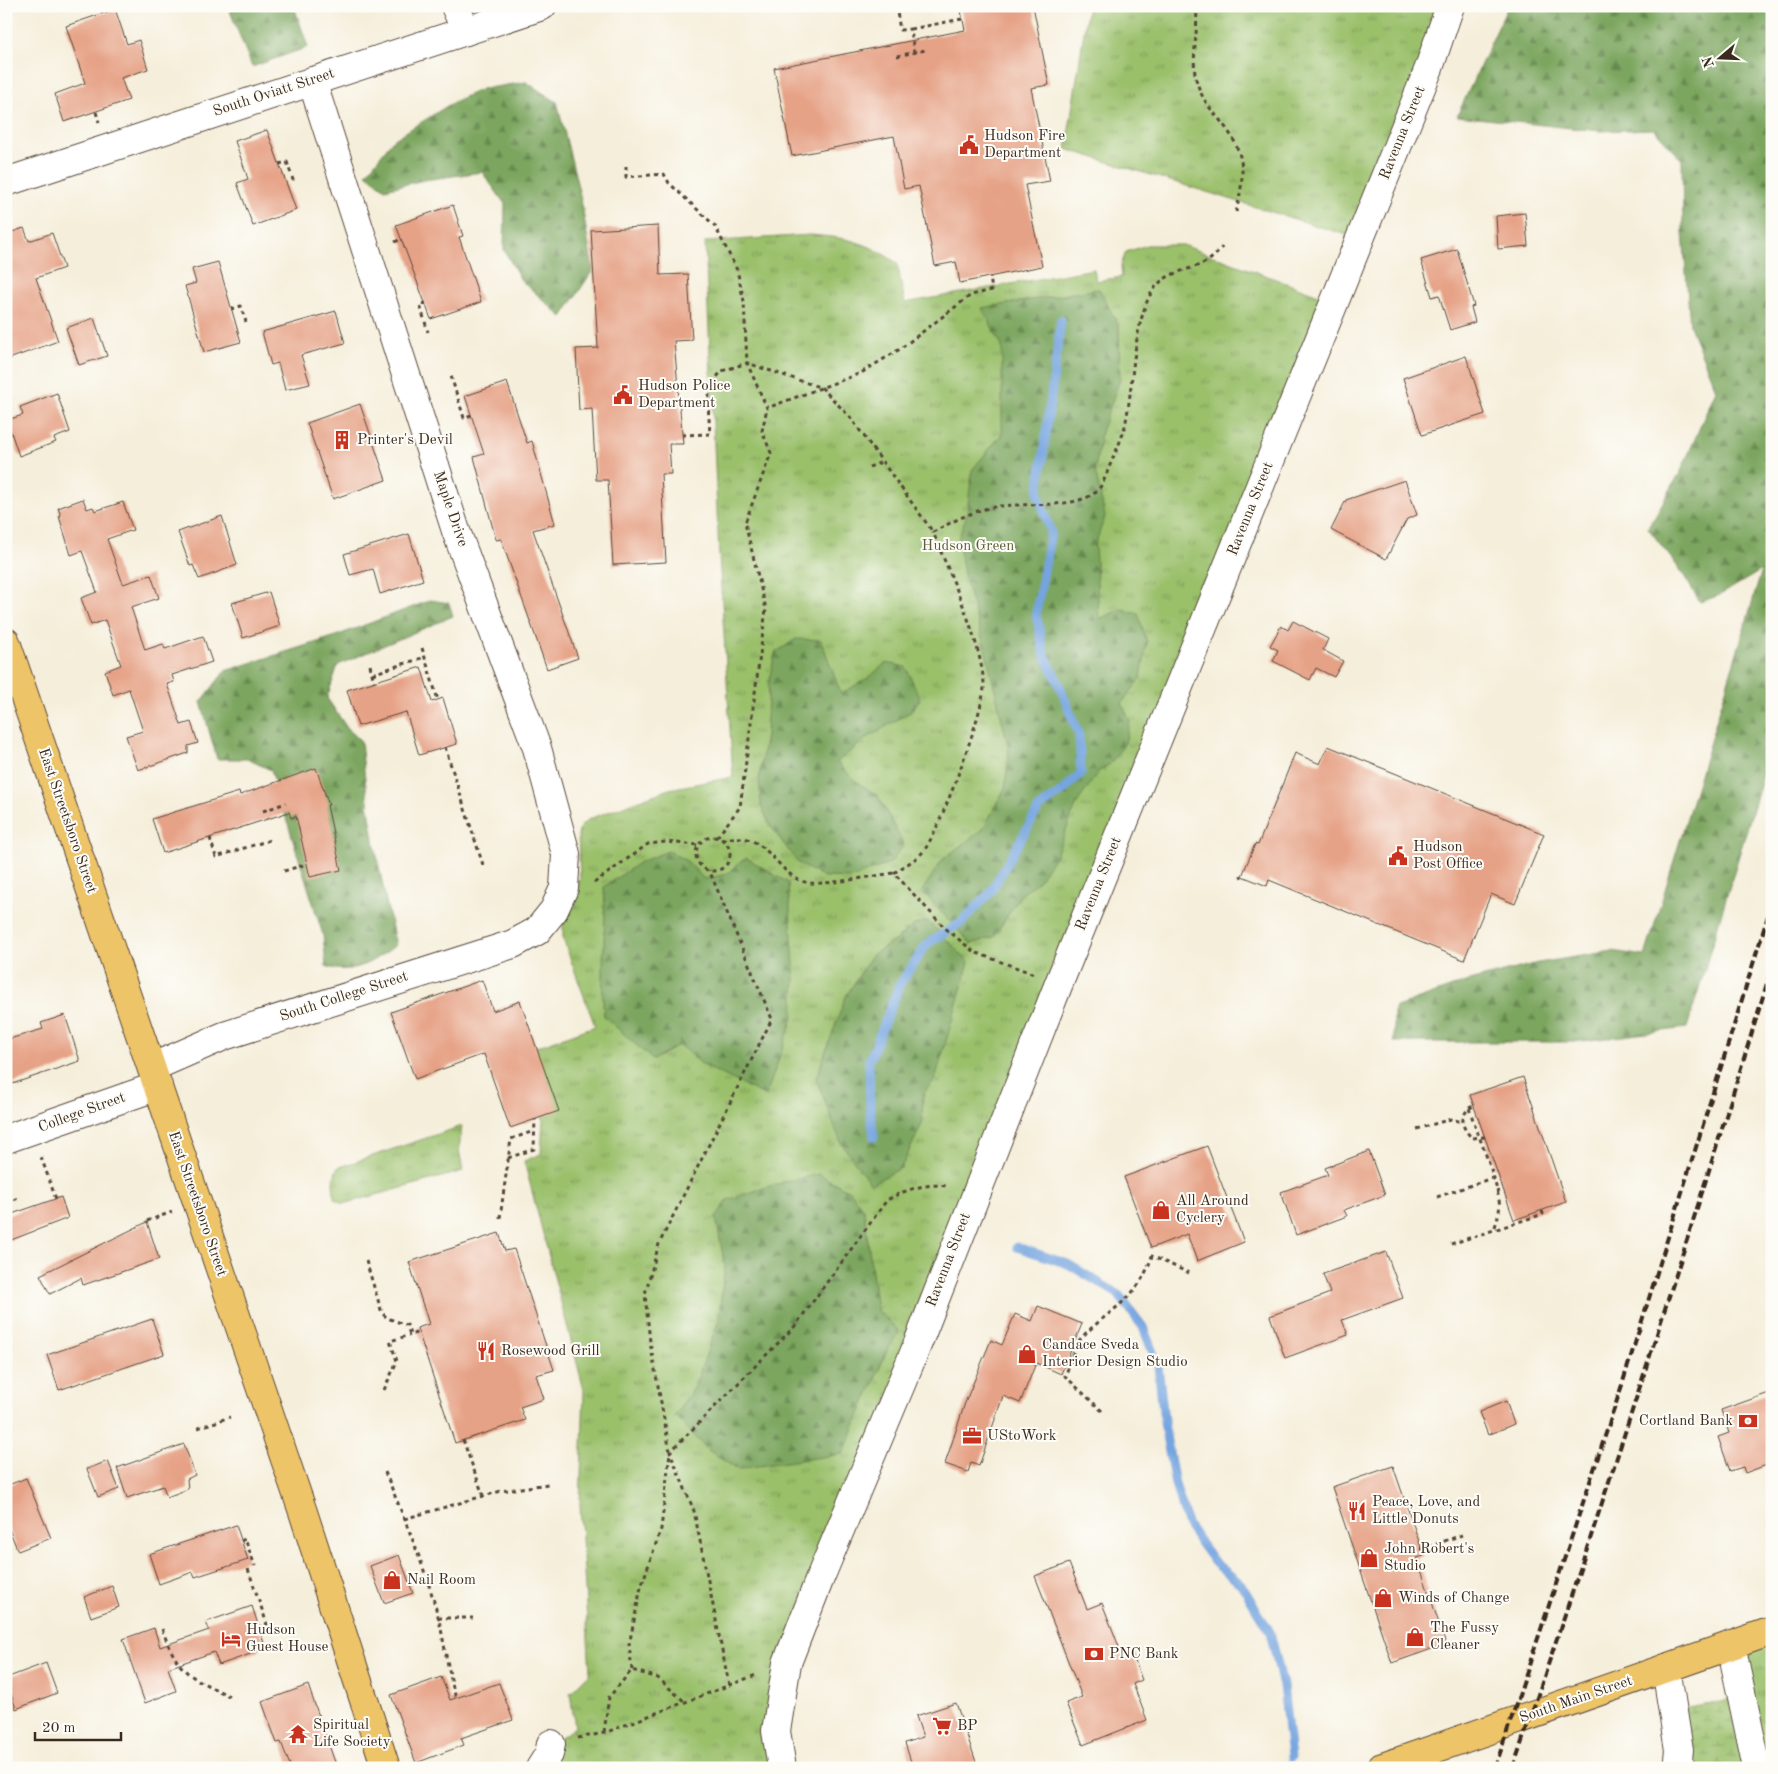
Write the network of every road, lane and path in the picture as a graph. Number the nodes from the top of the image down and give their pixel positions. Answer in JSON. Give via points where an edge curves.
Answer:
{"nodes":[{"id":1,"x":542,"y":6,"type":"edge"},
{"id":2,"x":896,"y":6,"type":"edge"},
{"id":3,"x":1196,"y":6,"type":"edge"},
{"id":4,"x":1450,"y":6,"type":"edge"},
{"id":5,"x":461,"y":18,"type":"edge"},
{"id":6,"x":962,"y":19,"type":"dead end"},
{"id":7,"x":910,"y":29,"type":"junction"},
{"id":8,"x":926,"y":50,"type":"dead end"},
{"id":9,"x":914,"y":53,"type":"junction"},
{"id":10,"x":897,"y":56,"type":"dead end"},
{"id":11,"x":312,"y":81,"type":"junction"},
{"id":12,"x":96,"y":112,"type":"dead end"},
{"id":13,"x":99,"y":123,"type":"dead end"},
{"id":14,"x":279,"y":164,"type":"dead end"},
{"id":15,"x":626,"y":166,"type":"dead end"},
{"id":16,"x":6,"y":182,"type":"edge"},
{"id":17,"x":294,"y":183,"type":"dead end"},
{"id":18,"x":1236,"y":212,"type":"dead end"},
{"id":19,"x":1222,"y":247,"type":"dead end"},
{"id":20,"x":990,"y":277,"type":"dead end"},
{"id":21,"x":426,"y":304,"type":"dead end"},
{"id":22,"x":231,"y":309,"type":"dead end"},
{"id":23,"x":246,"y":322,"type":"dead end"},
{"id":24,"x":428,"y":332,"type":"dead end"},
{"id":25,"x":747,"y":363,"type":"junction"},
{"id":26,"x":450,"y":376,"type":"dead end"},
{"id":27,"x":822,"y":388,"type":"junction"},
{"id":28,"x":768,"y":408,"type":"junction"},
{"id":29,"x":471,"y":416,"type":"dead end"},
{"id":30,"x":682,"y":435,"type":"dead end"},
{"id":31,"x":882,"y":462,"type":"junction"},
{"id":32,"x":870,"y":466,"type":"dead end"},
{"id":33,"x":933,"y":532,"type":"junction"},
{"id":34,"x":6,"y":642,"type":"edge"},
{"id":35,"x":422,"y":648,"type":"dead end"},
{"id":36,"x":425,"y":657,"type":"junction"},
{"id":37,"x":370,"y":665,"type":"dead end"},
{"id":38,"x":372,"y":674,"type":"junction"},
{"id":39,"x":374,"y":682,"type":"dead end"},
{"id":40,"x":438,"y":700,"type":"dead end"},
{"id":41,"x":446,"y":747,"type":"dead end"},
{"id":42,"x":286,"y":803,"type":"dead end"},
{"id":43,"x":263,"y":812,"type":"dead end"},
{"id":44,"x":210,"y":838,"type":"dead end"},
{"id":45,"x":717,"y":838,"type":"junction"},
{"id":46,"x":274,"y":839,"type":"dead end"},
{"id":47,"x":722,"y":840,"type":"junction"},
{"id":48,"x":698,"y":845,"type":"junction"},
{"id":49,"x":307,"y":864,"type":"dead end"},
{"id":50,"x":484,"y":868,"type":"dead end"},
{"id":51,"x":710,"y":870,"type":"junction"},
{"id":52,"x":284,"y":871,"type":"dead end"},
{"id":53,"x":894,"y":873,"type":"junction"},
{"id":54,"x":546,"y":921,"type":"junction"},
{"id":55,"x":974,"y":952,"type":"dead end"},
{"id":56,"x":155,"y":1076,"type":"junction"},
{"id":57,"x":1474,"y":1106,"type":"dead end"},
{"id":58,"x":1469,"y":1108,"type":"junction"},
{"id":59,"x":534,"y":1119,"type":"dead end"},
{"id":60,"x":1462,"y":1122,"type":"junction"},
{"id":61,"x":1417,"y":1128,"type":"dead end"},
{"id":62,"x":33,"y":1130,"type":"junction"},
{"id":63,"x":534,"y":1131,"type":"junction"},
{"id":64,"x":1485,"y":1137,"type":"dead end"},
{"id":65,"x":6,"y":1139,"type":"edge"},
{"id":66,"x":1479,"y":1139,"type":"junction"},
{"id":67,"x":508,"y":1158,"type":"junction"},
{"id":68,"x":1492,"y":1178,"type":"junction"},
{"id":69,"x":1504,"y":1190,"type":"dead end"},
{"id":70,"x":1496,"y":1192,"type":"junction"},
{"id":71,"x":975,"y":1194,"type":"junction"},
{"id":72,"x":1437,"y":1197,"type":"dead end"},
{"id":73,"x":19,"y":1198,"type":"dead end"},
{"id":74,"x":56,"y":1199,"type":"dead end"},
{"id":75,"x":6,"y":1202,"type":"edge"},
{"id":76,"x":1542,"y":1211,"type":"dead end"},
{"id":77,"x":500,"y":1218,"type":"dead end"},
{"id":78,"x":1494,"y":1230,"type":"junction"},
{"id":79,"x":1451,"y":1244,"type":"dead end"},
{"id":80,"x":366,"y":1261,"type":"dead end"},
{"id":81,"x":1189,"y":1273,"type":"dead end"},
{"id":82,"x":419,"y":1332,"type":"dead end"},
{"id":83,"x":410,"y":1335,"type":"junction"},
{"id":84,"x":384,"y":1390,"type":"dead end"},
{"id":85,"x":1102,"y":1411,"type":"dead end"},
{"id":86,"x":230,"y":1417,"type":"dead end"},
{"id":87,"x":198,"y":1428,"type":"dead end"},
{"id":88,"x":463,"y":1440,"type":"dead end"},
{"id":89,"x":670,"y":1452,"type":"junction"},
{"id":90,"x":385,"y":1472,"type":"dead end"},
{"id":91,"x":548,"y":1484,"type":"dead end"},
{"id":92,"x":484,"y":1496,"type":"junction"},
{"id":93,"x":404,"y":1518,"type":"junction"},
{"id":94,"x":1462,"y":1535,"type":"dead end"},
{"id":95,"x":241,"y":1541,"type":"dead end"},
{"id":96,"x":1421,"y":1549,"type":"dead end"},
{"id":97,"x":11,"y":1552,"type":"dead end"},
{"id":98,"x":6,"y":1557,"type":"edge"},
{"id":99,"x":255,"y":1566,"type":"dead end"},
{"id":100,"x":248,"y":1569,"type":"dead end"},
{"id":101,"x":438,"y":1618,"type":"junction"},
{"id":102,"x":473,"y":1618,"type":"dead end"},
{"id":103,"x":260,"y":1627,"type":"dead end"},
{"id":104,"x":162,"y":1629,"type":"dead end"},
{"id":105,"x":1772,"y":1631,"type":"edge"},
{"id":106,"x":1731,"y":1645,"type":"junction"},
{"id":107,"x":787,"y":1663,"type":"junction"},
{"id":108,"x":1666,"y":1668,"type":"junction"},
{"id":109,"x":632,"y":1670,"type":"junction"},
{"id":110,"x":729,"y":1685,"type":"junction"},
{"id":111,"x":229,"y":1696,"type":"dead end"},
{"id":112,"x":456,"y":1698,"type":"dead end"},
{"id":113,"x":685,"y":1702,"type":"junction"},
{"id":114,"x":604,"y":1733,"type":"junction"},
{"id":115,"x":546,"y":1756,"type":"edge"},
{"id":116,"x":386,"y":1768,"type":"edge"},
{"id":117,"x":782,"y":1768,"type":"edge"},
{"id":118,"x":1380,"y":1768,"type":"edge"},
{"id":119,"x":1677,"y":1768,"type":"edge"},
{"id":120,"x":1757,"y":1768,"type":"edge"}],
"edges":[{"from":1,"to":5,"type":"street","name":"South Oviatt Street"},
{"from":2,"to":7,"type":"path","via":[[900,30]]},
{"from":3,"to":18,"type":"path","via":[[1196,76],[1201,94],[1238,148],[1244,180]]},
{"from":4,"to":71,"type":"street","name":"Ravenna Street","via":[[1429,68]]},
{"from":5,"to":11,"type":"street","name":"South Oviatt Street"},
{"from":6,"to":7,"type":"path"},
{"from":7,"to":9,"type":"path"},
{"from":8,"to":9,"type":"path"},
{"from":9,"to":10,"type":"path"},
{"from":11,"to":16,"type":"street","name":"South Oviatt Street"},
{"from":11,"to":54,"type":"street","name":"Maple Drive","via":[[456,531],[537,748],[566,854],[564,888]]},
{"from":12,"to":13,"type":"path"},
{"from":14,"to":17,"type":"path","via":[[287,162]]},
{"from":15,"to":25,"type":"path","via":[[626,177],[664,174],[669,183],[715,226],[742,288]]},
{"from":19,"to":33,"type":"path","via":[[1208,261],[1158,282],[1150,293],[1143,312],[1125,428],[1101,487],[1090,496],[1072,501],[998,506],[967,514]]},
{"from":20,"to":27,"type":"path","via":[[992,290],[971,295],[900,349],[861,373]]},
{"from":21,"to":24,"type":"path","via":[[420,305]]},
{"from":22,"to":23,"type":"path","via":[[241,306]]},
{"from":25,"to":27,"type":"path"},
{"from":25,"to":28,"type":"path"},
{"from":25,"to":30,"type":"path","via":[[722,371],[710,385],[710,434]]},
{"from":26,"to":29,"type":"path","via":[[464,418]]},
{"from":27,"to":28,"type":"path"},
{"from":27,"to":31,"type":"path","via":[[850,417]]},
{"from":28,"to":45,"type":"path","via":[[762,431],[771,453],[745,523],[766,609],[740,807]]},
{"from":31,"to":32,"type":"path"},
{"from":31,"to":33,"type":"path"},
{"from":33,"to":53,"type":"path","via":[[974,636],[985,685],[976,723],[948,800],[922,853]]},
{"from":34,"to":56,"type":"main road","name":"East Streetsboro Street"},
{"from":35,"to":36,"type":"path"},
{"from":36,"to":38,"type":"path"},
{"from":36,"to":40,"type":"path"},
{"from":37,"to":38,"type":"path"},
{"from":38,"to":39,"type":"path"},
{"from":41,"to":50,"type":"path"},
{"from":42,"to":43,"type":"path"},
{"from":44,"to":46,"type":"path","via":[[216,857]]},
{"from":45,"to":47,"type":"path"},
{"from":45,"to":48,"type":"path","via":[[706,838]]},
{"from":47,"to":51,"type":"path","via":[[729,849],[728,860],[720,869]]},
{"from":47,"to":53,"type":"path","via":[[741,837],[752,840],[793,876],[809,883]]},
{"from":48,"to":51,"type":"path","via":[[697,861]]},
{"from":48,"to":54,"type":"path","via":[[648,844]]},
{"from":49,"to":52,"type":"path"},
{"from":51,"to":89,"type":"path","via":[[772,1019],[659,1244],[645,1294],[650,1342]]},
{"from":53,"to":55,"type":"path"},
{"from":54,"to":56,"type":"street","name":"South College Street","via":[[512,944],[224,1036]]},
{"from":56,"to":62,"type":"street","name":"College Street"},
{"from":56,"to":116,"type":"main road","name":"East Streetsboro Street","via":[[306,1520]]},
{"from":57,"to":58,"type":"path"},
{"from":58,"to":60,"type":"path"},
{"from":58,"to":66,"type":"path"},
{"from":59,"to":63,"type":"path"},
{"from":60,"to":61,"type":"path","via":[[1451,1118]]},
{"from":60,"to":66,"type":"path","via":[[1465,1131],[1472,1138]]},
{"from":62,"to":65,"type":"street","name":"College Street"},
{"from":62,"to":74,"type":"path"},
{"from":63,"to":67,"type":"path","via":[[511,1139]]},
{"from":63,"to":67,"type":"path","via":[[534,1149]]},
{"from":64,"to":66,"type":"path"},
{"from":66,"to":68,"type":"path"},
{"from":67,"to":77,"type":"path"},
{"from":68,"to":70,"type":"path"},
{"from":68,"to":72,"type":"path"},
{"from":69,"to":70,"type":"path"},
{"from":70,"to":78,"type":"path","via":[[1499,1214]]},
{"from":71,"to":89,"type":"path","via":[[958,1187],[932,1184],[906,1190],[887,1200],[795,1326]]},
{"from":71,"to":107,"type":"street","name":"Ravenna Street","via":[[914,1353]]},
{"from":73,"to":75,"type":"path"},
{"from":76,"to":78,"type":"path","via":[[1543,1214]]},
{"from":78,"to":79,"type":"path"},
{"from":80,"to":83,"type":"path","via":[[382,1313],[407,1325]]},
{"from":81,"to":85,"type":"path","via":[[1152,1256],[1147,1272],[1134,1292],[1081,1338],[1065,1376]]},
{"from":82,"to":83,"type":"path"},
{"from":83,"to":84,"type":"path","via":[[390,1341],[397,1362]]},
{"from":86,"to":87,"type":"path"},
{"from":88,"to":92,"type":"path"},
{"from":89,"to":109,"type":"path","via":[[662,1529],[641,1587],[629,1645]]},
{"from":89,"to":110,"type":"path","via":[[694,1511]]},
{"from":90,"to":93,"type":"path"},
{"from":91,"to":92,"type":"path"},
{"from":92,"to":93,"type":"path"},
{"from":93,"to":101,"type":"path"},
{"from":94,"to":96,"type":"path"},
{"from":95,"to":99,"type":"path","via":[[245,1539]]},
{"from":97,"to":98,"type":"path"},
{"from":100,"to":103,"type":"path","via":[[267,1624]]},
{"from":101,"to":102,"type":"path"},
{"from":101,"to":112,"type":"path"},
{"from":104,"to":111,"type":"path","via":[[180,1668],[194,1679]]},
{"from":105,"to":106,"type":"main road","name":"South Main Street"},
{"from":106,"to":108,"type":"main road","name":"South Main Street"},
{"from":106,"to":120,"type":"street"},
{"from":107,"to":110,"type":"path"},
{"from":107,"to":117,"type":"street","name":"Ravenna Street","via":[[776,1730]]},
{"from":108,"to":118,"type":"main road","name":"South Main Street"},
{"from":108,"to":119,"type":"street","via":[[1679,1750]]},
{"from":109,"to":113,"type":"path","via":[[658,1678]]},
{"from":109,"to":114,"type":"path","via":[[609,1697]]},
{"from":110,"to":113,"type":"path"},
{"from":113,"to":114,"type":"path"},
{"from":114,"to":115,"type":"path"}]}
